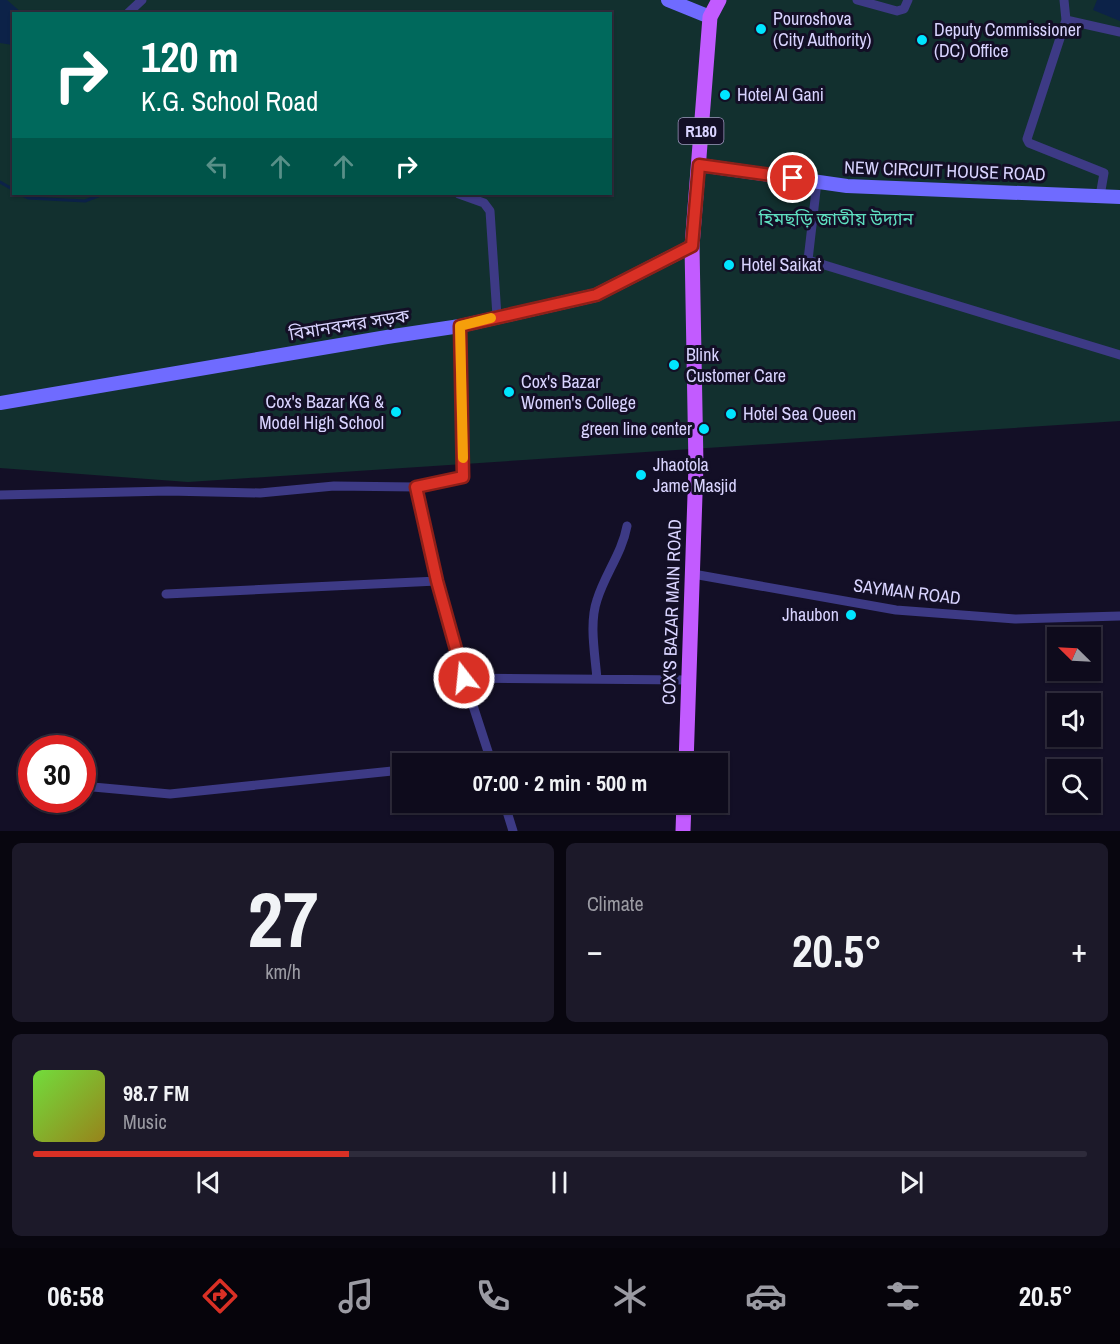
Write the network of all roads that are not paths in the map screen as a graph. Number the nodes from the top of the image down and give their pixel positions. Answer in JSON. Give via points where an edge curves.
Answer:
{"nodes":[{"id":1,"x":142,"y":0,"type":"edge"},
{"id":2,"x":669,"y":0,"type":"edge"},
{"id":3,"x":719,"y":0,"type":"edge"},
{"id":4,"x":857,"y":0,"type":"edge"},
{"id":5,"x":908,"y":0,"type":"edge"},
{"id":6,"x":1064,"y":0,"type":"edge"},
{"id":7,"x":129,"y":12,"type":"edge"},
{"id":8,"x":711,"y":17,"type":"junction"},
{"id":9,"x":1066,"y":20,"type":"junction"},
{"id":10,"x":1120,"y":32,"type":"edge"},
{"id":11,"x":699,"y":165,"type":"junction"},
{"id":12,"x":817,"y":182,"type":"junction"},
{"id":13,"x":462,"y":195,"type":"edge"},
{"id":14,"x":1100,"y":196,"type":"junction"},
{"id":15,"x":1120,"y":197,"type":"edge"},
{"id":16,"x":692,"y":246,"type":"junction"},
{"id":17,"x":497,"y":316,"type":"junction"},
{"id":18,"x":460,"y":326,"type":"junction"},
{"id":19,"x":1120,"y":355,"type":"edge"},
{"id":20,"x":0,"y":403,"type":"edge"},
{"id":21,"x":416,"y":487,"type":"junction"},
{"id":22,"x":0,"y":495,"type":"edge"},
{"id":23,"x":627,"y":526,"type":"dead end"},
{"id":24,"x":693,"y":574,"type":"junction"},
{"id":25,"x":437,"y":581,"type":"junction"},
{"id":26,"x":166,"y":594,"type":"dead end"},
{"id":27,"x":1120,"y":616,"type":"edge"},
{"id":28,"x":464,"y":678,"type":"junction"},
{"id":29,"x":597,"y":679,"type":"junction"},
{"id":30,"x":689,"y":680,"type":"junction"},
{"id":31,"x":489,"y":753,"type":"edge"},
{"id":32,"x":686,"y":753,"type":"edge"},
{"id":33,"x":392,"y":771,"type":"edge"},
{"id":34,"x":96,"y":787,"type":"edge"},
{"id":35,"x":507,"y":813,"type":"edge"},
{"id":36,"x":684,"y":813,"type":"edge"},
{"id":37,"x":513,"y":831,"type":"edge"},
{"id":38,"x":683,"y":831,"type":"edge"}],
"edges":[{"from":1,"to":7,"type":"street"},
{"from":2,"to":8,"type":"street"},
{"from":3,"to":8,"type":"main road","number":"R180"},
{"from":4,"to":5,"type":"street","via":[[897,11],[904,9]]},
{"from":6,"to":9,"type":"street"},
{"from":8,"to":11,"type":"main road","number":"R180"},
{"from":9,"to":10,"type":"street"},
{"from":9,"to":14,"type":"street","via":[[1027,141],[1104,172]]},
{"from":11,"to":12,"type":"street","name":"NEW CIRCUIT HOUSE ROAD"},
{"from":11,"to":16,"type":"main road","number":"R180"},
{"from":12,"to":14,"type":"street","name":"NEW CIRCUIT HOUSE ROAD"},
{"from":12,"to":19,"type":"street","via":[[808,260]]},
{"from":13,"to":17,"type":"street","via":[[483,203],[490,211]]},
{"from":14,"to":15,"type":"street","name":"NEW CIRCUIT HOUSE ROAD"},
{"from":16,"to":17,"type":"street","name":"বিমানবন্দর সড়ক","via":[[596,295]]},
{"from":16,"to":24,"type":"main road","name":"COX'S BAZAR MAIN ROAD","number":"R180","via":[[696,465]]},
{"from":17,"to":18,"type":"street","name":"বিমানবন্দর সড়ক"},
{"from":18,"to":20,"type":"street","name":"বিমানবন্দর সড়ক"},
{"from":18,"to":21,"type":"street","via":[[463,477]]},
{"from":21,"to":22,"type":"street"},
{"from":21,"to":25,"type":"street"},
{"from":23,"to":29,"type":"street","via":[[624,542],[593,612]]},
{"from":24,"to":27,"type":"street","name":"SAYMAN ROAD","via":[[896,610],[1015,619]]},
{"from":24,"to":30,"type":"main road","name":"COX'S BAZAR MAIN ROAD","number":"R180"},
{"from":25,"to":26,"type":"street"},
{"from":25,"to":28,"type":"street"},
{"from":28,"to":29,"type":"street"},
{"from":28,"to":31,"type":"street"},
{"from":29,"to":30,"type":"street"},
{"from":30,"to":32,"type":"main road","name":"COX'S BAZAR MAIN ROAD","number":"R180"},
{"from":33,"to":34,"type":"street","via":[[170,794]]},
{"from":35,"to":37,"type":"street"},
{"from":36,"to":38,"type":"main road"}]}
